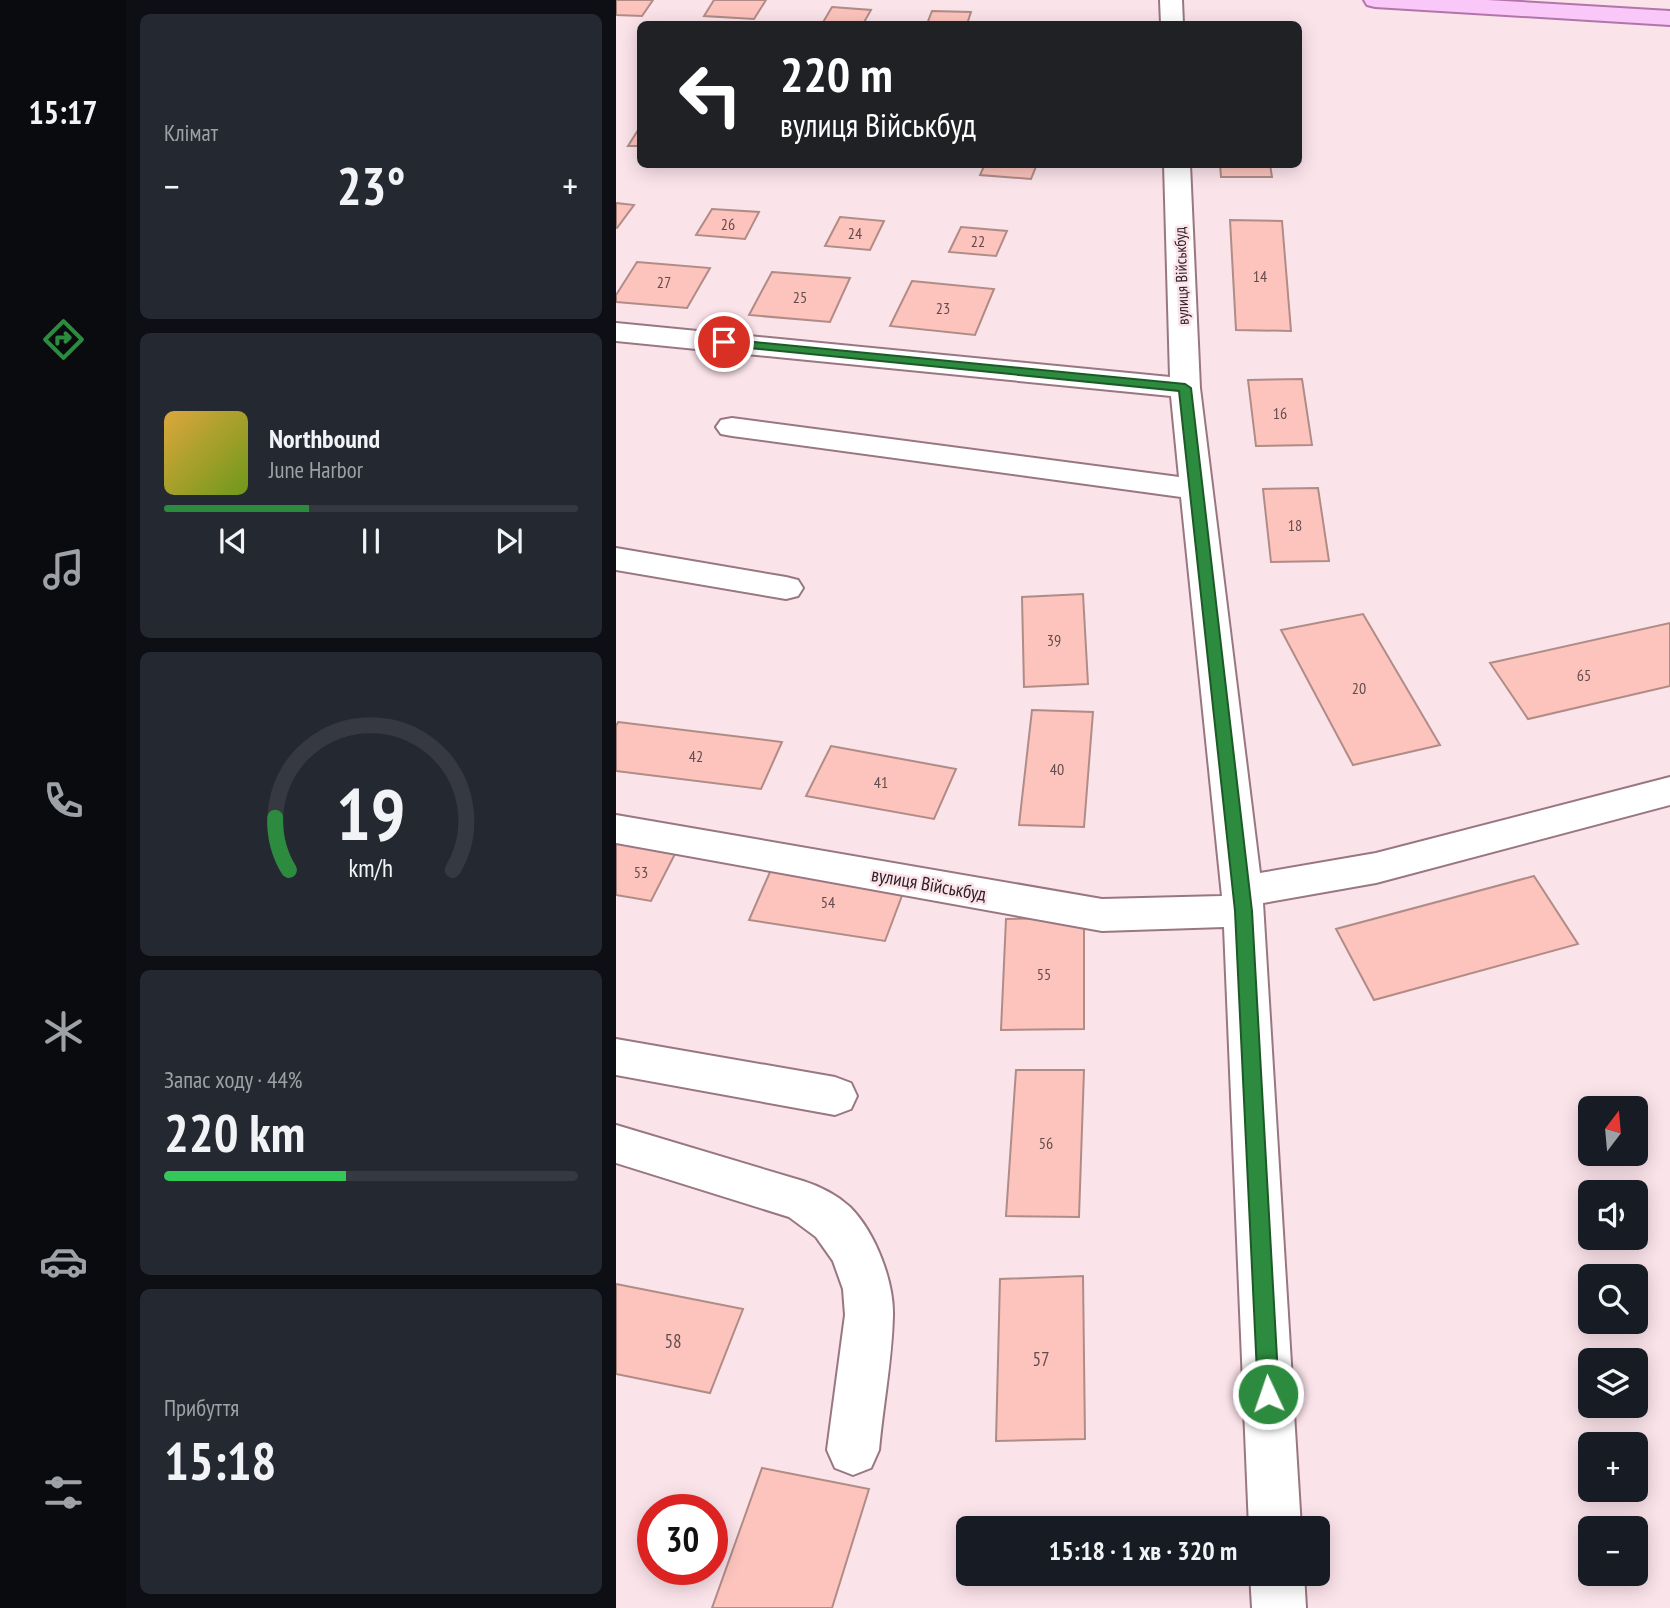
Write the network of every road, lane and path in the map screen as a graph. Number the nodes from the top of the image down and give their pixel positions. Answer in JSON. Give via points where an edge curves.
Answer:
{"nodes":[{"id":1,"x":1171,"y":0,"type":"edge"},
{"id":2,"x":1375,"y":0,"type":"edge"},
{"id":3,"x":1670,"y":18,"type":"edge"},
{"id":4,"x":1172,"y":21,"type":"edge"},
{"id":5,"x":1177,"y":168,"type":"edge"},
{"id":6,"x":616,"y":332,"type":"edge"},
{"id":7,"x":1185,"y":388,"type":"junction"},
{"id":8,"x":732,"y":427,"type":"dead end"},
{"id":9,"x":1196,"y":489,"type":"junction"},
{"id":10,"x":616,"y":559,"type":"edge"},
{"id":11,"x":786,"y":589,"type":"dead end"},
{"id":12,"x":1670,"y":791,"type":"edge"},
{"id":13,"x":616,"y":828,"type":"edge"},
{"id":14,"x":1242,"y":902,"type":"junction"},
{"id":15,"x":616,"y":1057,"type":"edge"},
{"id":16,"x":835,"y":1096,"type":"dead end"},
{"id":17,"x":616,"y":1144,"type":"edge"},
{"id":18,"x":853,"y":1450,"type":"dead end"},
{"id":19,"x":1274,"y":1516,"type":"edge"},
{"id":20,"x":1278,"y":1586,"type":"edge"},
{"id":21,"x":1279,"y":1608,"type":"edge"}],
"edges":[{"from":1,"to":4,"type":"street"},
{"from":2,"to":3,"type":"main road"},
{"from":5,"to":7,"type":"street","name":"вулиця Військбуд"},
{"from":6,"to":7,"type":"street"},
{"from":7,"to":9,"type":"street","name":"вулиця Військбуд"},
{"from":8,"to":9,"type":"street"},
{"from":9,"to":14,"type":"street","name":"вулиця Військбуд"},
{"from":10,"to":11,"type":"street"},
{"from":12,"to":14,"type":"street"},
{"from":13,"to":14,"type":"street","name":"вулиця Військбуд","via":[[1102,915]]},
{"from":14,"to":19,"type":"street","name":"вулиця Військбуд"},
{"from":15,"to":16,"type":"street"},
{"from":17,"to":18,"type":"street","via":[[803,1201],[833,1222],[853,1251],[867,1289],[869,1315]]},
{"from":20,"to":21,"type":"street"}]}
